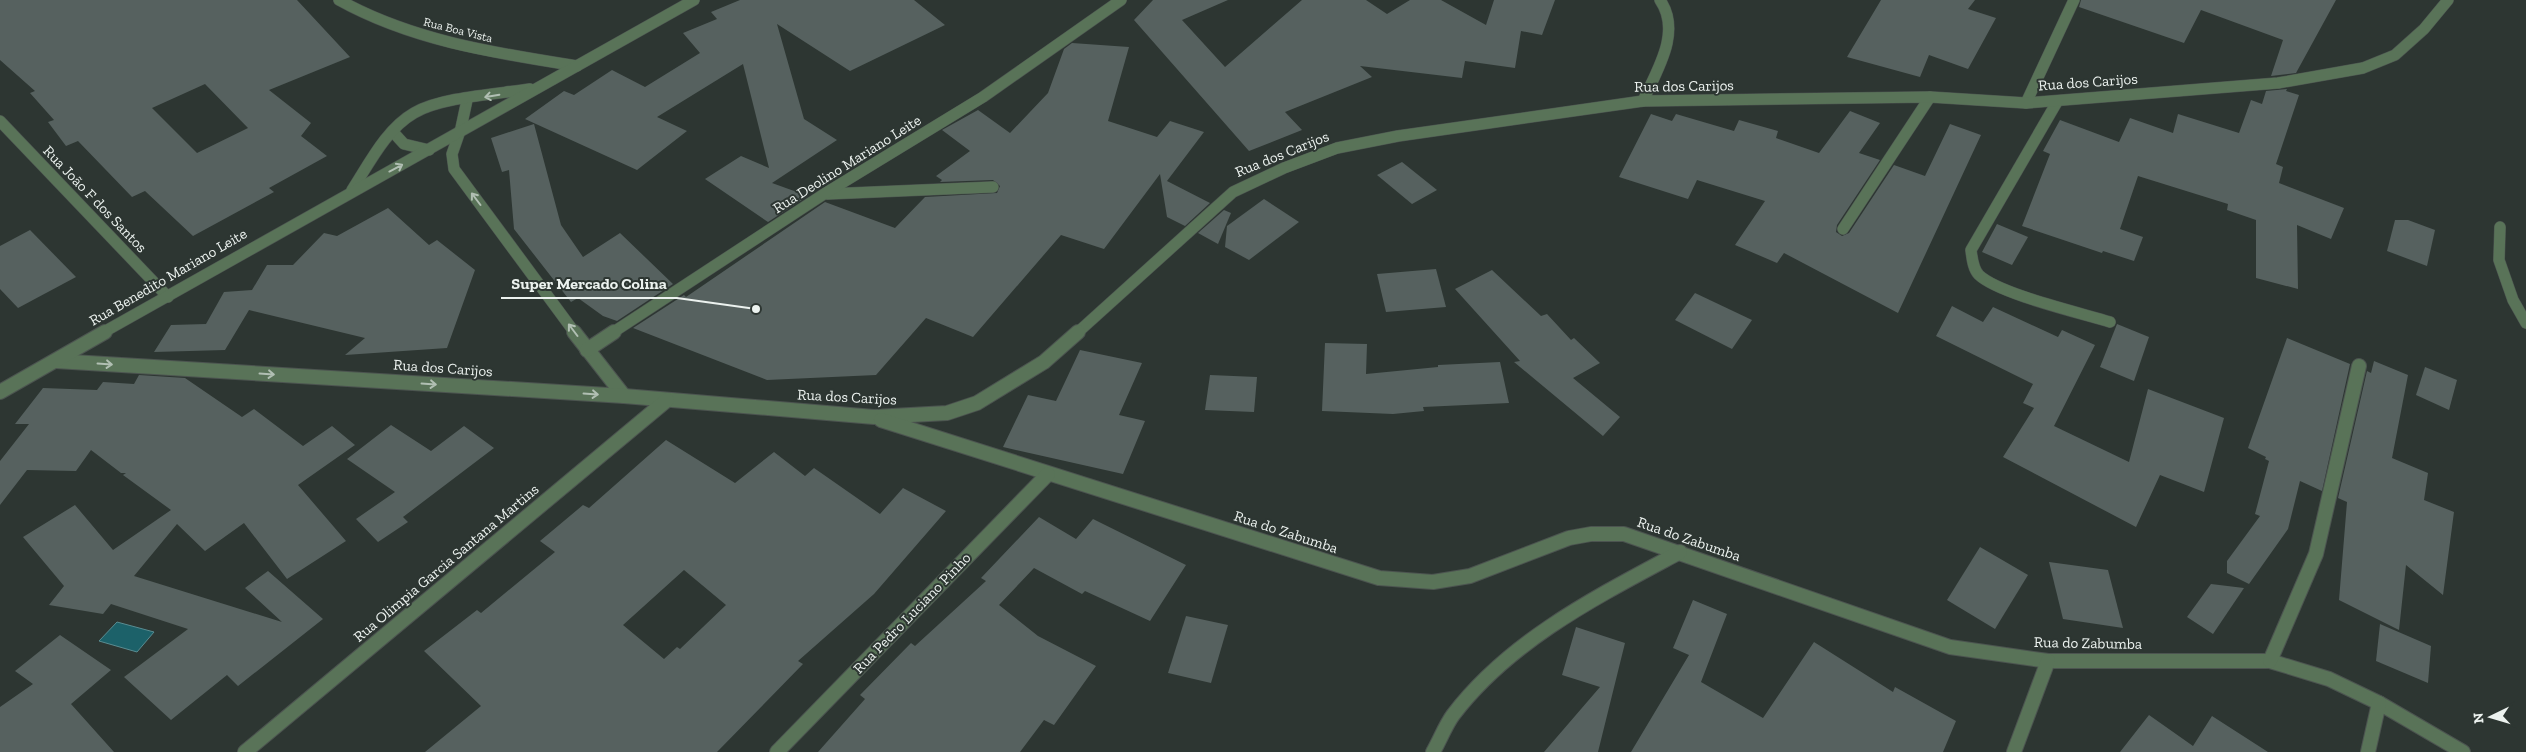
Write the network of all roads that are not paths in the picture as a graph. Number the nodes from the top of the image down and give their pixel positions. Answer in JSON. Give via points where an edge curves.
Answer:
{"nodes":[{"id":1,"x":339,"y":0,"type":"edge"},
{"id":2,"x":694,"y":0,"type":"edge"},
{"id":3,"x":1121,"y":0,"type":"edge"},
{"id":4,"x":1660,"y":0,"type":"edge"},
{"id":5,"x":2074,"y":0,"type":"edge"},
{"id":6,"x":2448,"y":0,"type":"edge"},
{"id":7,"x":577,"y":66,"type":"junction"},
{"id":8,"x":540,"y":88,"type":"junction"},
{"id":9,"x":1930,"y":97,"type":"junction"},
{"id":10,"x":468,"y":100,"type":"junction"},
{"id":11,"x":1643,"y":101,"type":"junction"},
{"id":12,"x":2057,"y":102,"type":"junction"},
{"id":13,"x":2026,"y":103,"type":"junction"},
{"id":14,"x":0,"y":121,"type":"edge"},
{"id":15,"x":393,"y":132,"type":"junction"},
{"id":16,"x":460,"y":132,"type":"junction"},
{"id":17,"x":430,"y":150,"type":"junction"},
{"id":18,"x":993,"y":187,"type":"dead end"},
{"id":19,"x":352,"y":190,"type":"junction"},
{"id":20,"x":824,"y":194,"type":"junction"},
{"id":21,"x":2500,"y":227,"type":"dead end"},
{"id":22,"x":1843,"y":229,"type":"dead end"},
{"id":23,"x":168,"y":296,"type":"junction"},
{"id":24,"x":2110,"y":322,"type":"dead end"},
{"id":25,"x":2526,"y":324,"type":"edge"},
{"id":26,"x":588,"y":350,"type":"junction"},
{"id":27,"x":56,"y":361,"type":"junction"},
{"id":28,"x":2359,"y":366,"type":"dead end"},
{"id":29,"x":0,"y":392,"type":"edge"},
{"id":30,"x":624,"y":396,"type":"junction"},
{"id":31,"x":668,"y":400,"type":"junction"},
{"id":32,"x":874,"y":418,"type":"junction"},
{"id":33,"x":1048,"y":474,"type":"junction"},
{"id":34,"x":1680,"y":552,"type":"junction"},
{"id":35,"x":2270,"y":661,"type":"junction"},
{"id":36,"x":2048,"y":662,"type":"junction"},
{"id":37,"x":2379,"y":703,"type":"junction"},
{"id":38,"x":245,"y":752,"type":"edge"},
{"id":39,"x":777,"y":752,"type":"edge"},
{"id":40,"x":1433,"y":752,"type":"edge"},
{"id":41,"x":2014,"y":752,"type":"edge"},
{"id":42,"x":2368,"y":752,"type":"edge"},
{"id":43,"x":2463,"y":752,"type":"edge"}],
"edges":[{"from":1,"to":7,"type":"street","name":"Rua Boa Vista","via":[[362,15],[444,41]]},
{"from":2,"to":7,"type":"street","name":"Rua Benedito Mariano Leite"},
{"from":3,"to":20,"type":"street","name":"Rua Deolino Mariano Leite","via":[[982,97]]},
{"from":4,"to":11,"type":"street","via":[[1669,16],[1671,33]]},
{"from":5,"to":13,"type":"street"},
{"from":6,"to":12,"type":"street","name":"Rua dos Carijos","via":[[2424,29],[2395,55],[2363,68],[2278,83]]},
{"from":7,"to":8,"type":"street","name":"Rua Benedito Mariano Leite"},
{"from":8,"to":10,"type":"street","name":"Rua Benedito Mariano Leite","one_way":true},
{"from":8,"to":16,"type":"street","name":"Rua Benedito Mariano Leite"},
{"from":9,"to":11,"type":"street","name":"Rua dos Carijos"},
{"from":9,"to":13,"type":"street","name":"Rua dos Carijos"},
{"from":9,"to":22,"type":"street"},
{"from":10,"to":15,"type":"street","name":"Rua Benedito Mariano Leite","via":[[420,110]]},
{"from":10,"to":16,"type":"street"},
{"from":11,"to":32,"type":"street","name":"Rua dos Carijos","via":[[1398,136],[1337,148],[1284,168],[1233,192],[1044,362],[977,403],[947,413]]},
{"from":12,"to":13,"type":"street","name":"Rua dos Carijos"},
{"from":12,"to":24,"type":"street","via":[[1971,250],[1972,264],[1980,277],[2007,290]]},
{"from":14,"to":23,"type":"street","name":"Rua João F dos Santos"},
{"from":15,"to":17,"type":"street","via":[[399,142],[408,147]]},
{"from":15,"to":19,"type":"street","name":"Rua Benedito Mariano Leite"},
{"from":16,"to":17,"type":"street","name":"Rua Benedito Mariano Leite"},
{"from":26,"to":16,"type":"street","one_way":true,"via":[[454,169],[451,150]]},
{"from":19,"to":17,"type":"street","name":"Rua Benedito Mariano Leite","one_way":true},
{"from":18,"to":20,"type":"street"},
{"from":19,"to":23,"type":"street","name":"Rua Benedito Mariano Leite"},
{"from":20,"to":26,"type":"street","name":"Rua Deolino Mariano Leite"},
{"from":21,"to":25,"type":"street","via":[[2499,260],[2513,300]]},
{"from":23,"to":27,"type":"street","name":"Rua Benedito Mariano Leite"},
{"from":26,"to":30,"type":"street"},
{"from":27,"to":29,"type":"street","name":"Rua Benedito Mariano Leite"},
{"from":27,"to":30,"type":"street","name":"Rua dos Carijos","one_way":true},
{"from":28,"to":35,"type":"street","via":[[2316,554]]},
{"from":30,"to":31,"type":"street","name":"Rua dos Carijos"},
{"from":31,"to":32,"type":"street","name":"Rua dos Carijos"},
{"from":31,"to":38,"type":"street","name":"Rua Olimpia Garcia Santana Martins"},
{"from":32,"to":33,"type":"street","name":"Rua do Zabumba"},
{"from":33,"to":34,"type":"street","name":"Rua do Zabumba","via":[[1379,578],[1433,582],[1470,576],[1568,538],[1591,534],[1624,534]]},
{"from":33,"to":39,"type":"street","name":"Rua Pedro Luciano Pinho"},
{"from":34,"to":36,"type":"street","name":"Rua do Zabumba","via":[[1950,647]]},
{"from":34,"to":40,"type":"street","via":[[1602,594],[1536,636],[1487,677],[1452,716]]},
{"from":35,"to":36,"type":"street","name":"Rua do Zabumba"},
{"from":35,"to":37,"type":"street","name":"Rua do Zabumba","via":[[2329,679]]},
{"from":36,"to":41,"type":"street"},
{"from":37,"to":42,"type":"street"},
{"from":37,"to":43,"type":"street","name":"Rua do Zabumba"}]}
